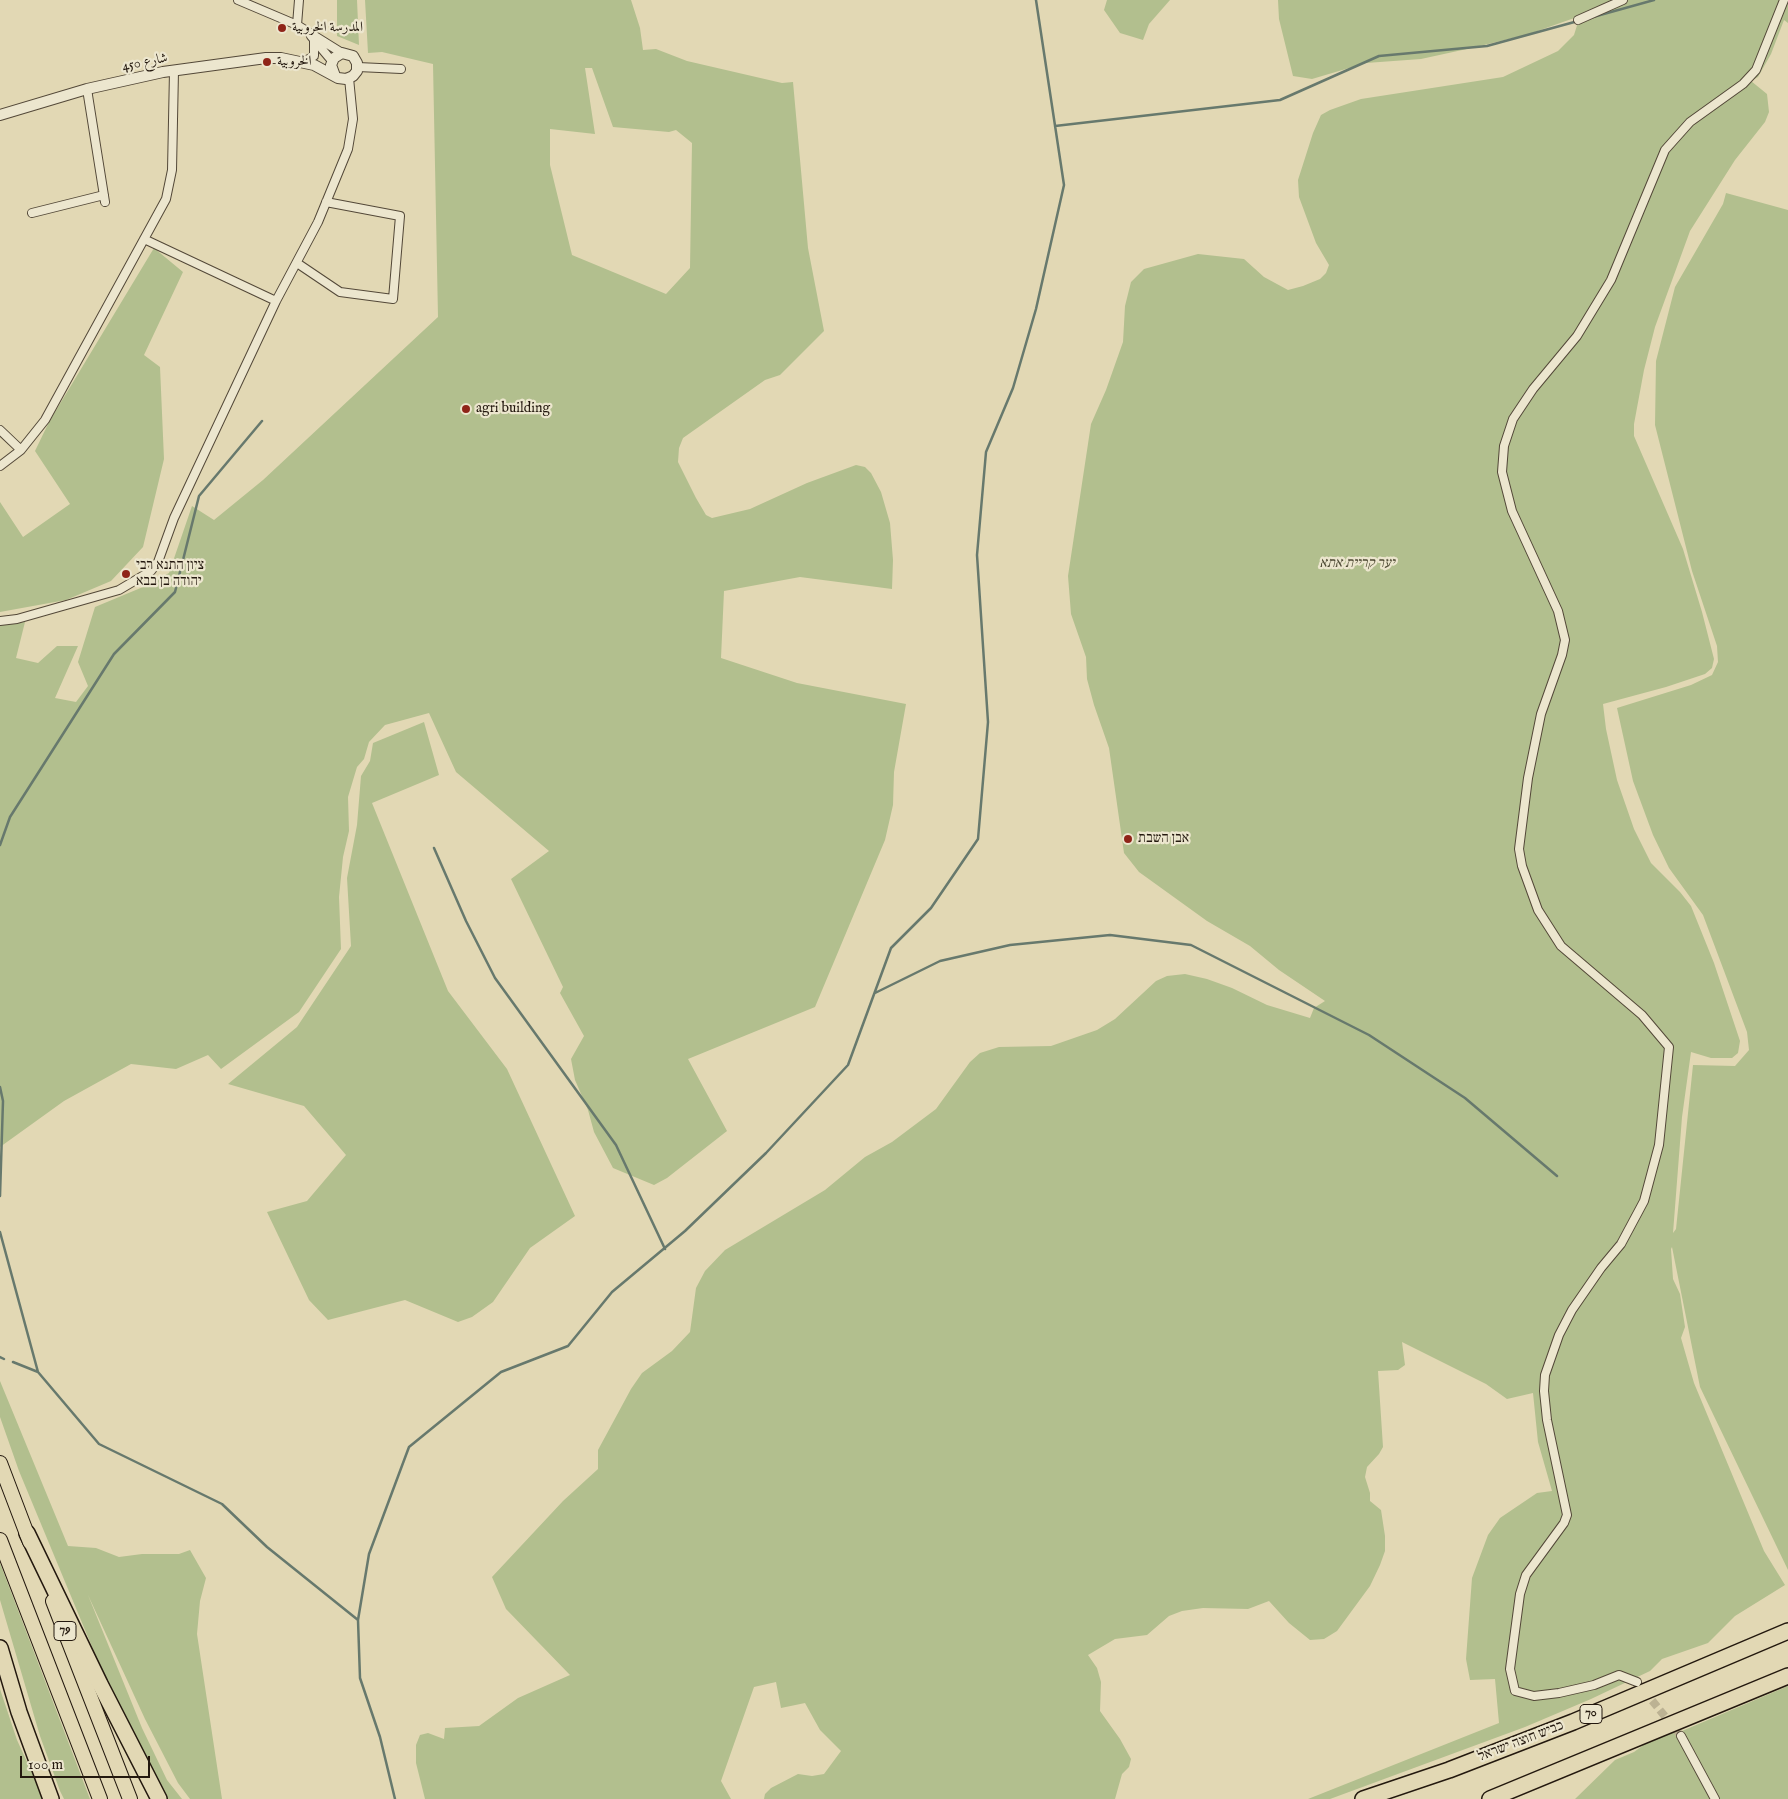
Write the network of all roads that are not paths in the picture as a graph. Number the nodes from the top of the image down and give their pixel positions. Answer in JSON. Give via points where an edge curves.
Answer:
{"nodes":[{"id":1,"x":238,"y":0,"type":"edge"},
{"id":2,"x":299,"y":0,"type":"edge"},
{"id":3,"x":1623,"y":0,"type":"edge"},
{"id":4,"x":1784,"y":0,"type":"edge"},
{"id":5,"x":1578,"y":20,"type":"dead end"},
{"id":6,"x":297,"y":25,"type":"junction"},
{"id":7,"x":308,"y":32,"type":"junction"},
{"id":8,"x":314,"y":40,"type":"junction"},
{"id":9,"x":342,"y":53,"type":"junction"},
{"id":10,"x":302,"y":61,"type":"junction"},
{"id":11,"x":332,"y":61,"type":"junction"},
{"id":12,"x":358,"y":67,"type":"junction"},
{"id":13,"x":401,"y":69,"type":"dead end"},
{"id":14,"x":174,"y":71,"type":"junction"},
{"id":15,"x":335,"y":76,"type":"junction"},
{"id":16,"x":349,"y":78,"type":"junction"},
{"id":17,"x":88,"y":89,"type":"junction"},
{"id":18,"x":0,"y":115,"type":"edge"},
{"id":19,"x":326,"y":202,"type":"junction"},
{"id":20,"x":32,"y":213,"type":"dead end"},
{"id":21,"x":144,"y":238,"type":"junction"},
{"id":22,"x":297,"y":262,"type":"junction"},
{"id":23,"x":276,"y":301,"type":"junction"},
{"id":24,"x":0,"y":430,"type":"edge"},
{"id":25,"x":21,"y":450,"type":"junction"},
{"id":26,"x":0,"y":466,"type":"edge"},
{"id":27,"x":0,"y":621,"type":"edge"},
{"id":28,"x":0,"y":1463,"type":"edge"},
{"id":29,"x":27,"y":1533,"type":"junction"},
{"id":30,"x":0,"y":1540,"type":"edge"},
{"id":31,"x":1788,"y":1631,"type":"edge"},
{"id":32,"x":0,"y":1648,"type":"edge"},
{"id":33,"x":1788,"y":1676,"type":"edge"},
{"id":34,"x":1637,"y":1682,"type":"tunnel mouth"},
{"id":35,"x":1681,"y":1736,"type":"tunnel mouth"},
{"id":36,"x":52,"y":1799,"type":"edge"},
{"id":37,"x":100,"y":1799,"type":"edge"},
{"id":38,"x":130,"y":1799,"type":"edge"},
{"id":39,"x":159,"y":1799,"type":"edge"},
{"id":40,"x":1362,"y":1799,"type":"edge"},
{"id":41,"x":1490,"y":1799,"type":"edge"},
{"id":42,"x":1715,"y":1799,"type":"edge"}],
"edges":[{"from":1,"to":6,"type":"street"},
{"from":2,"to":6,"type":"street"},
{"from":3,"to":5,"type":"street"},
{"from":4,"to":34,"type":"street","via":[[1756,70],[1743,84],[1690,122],[1662,154],[1611,280],[1577,336],[1513,419],[1504,446],[1502,472],[1512,511],[1558,611],[1565,640],[1541,714],[1528,778],[1519,849],[1522,866],[1538,910],[1561,946],[1642,1015],[1669,1047],[1659,1145],[1644,1201],[1621,1244],[1572,1310],[1545,1375],[1547,1420],[1566,1515],[1564,1523],[1526,1575],[1520,1594],[1510,1669],[1515,1691],[1534,1696],[1594,1685],[1620,1675]]},
{"from":6,"to":7,"type":"street"},
{"from":7,"to":8,"type":"street"},
{"from":7,"to":9,"type":"street"},
{"from":8,"to":10,"type":"street","via":[[314,56]]},
{"from":8,"to":11,"type":"street"},
{"from":9,"to":11,"type":"street"},
{"from":9,"to":12,"type":"street","via":[[353,56]]},
{"from":10,"to":11,"type":"street","name":"شارع 450"},
{"from":10,"to":14,"type":"street","name":"شارع 450","via":[[266,58]]},
{"from":10,"to":15,"type":"street","name":"شارع 450"},
{"from":11,"to":15,"type":"street","via":[[331,69]]},
{"from":12,"to":13,"type":"street"},
{"from":12,"to":16,"type":"street"},
{"from":14,"to":17,"type":"street","name":"شارع 450"},
{"from":14,"to":21,"type":"street","via":[[172,170],[166,199]]},
{"from":15,"to":16,"type":"street"},
{"from":16,"to":19,"type":"street","via":[[353,118],[348,149]]},
{"from":17,"to":18,"type":"street","name":"شارع 450"},
{"from":17,"to":20,"type":"street","via":[[105,199]]},
{"from":19,"to":22,"type":"street"},
{"from":19,"to":22,"type":"street","via":[[400,216],[393,300],[340,292]]},
{"from":21,"to":23,"type":"street"},
{"from":21,"to":25,"type":"street","via":[[45,420]]},
{"from":22,"to":23,"type":"street"},
{"from":23,"to":27,"type":"street","via":[[174,518],[158,562],[151,571],[118,590]]},
{"from":24,"to":25,"type":"street"},
{"from":25,"to":26,"type":"street"},
{"from":28,"to":29,"type":"highway","number":"79"},
{"from":29,"to":38,"type":"highway","number":"79"},
{"from":29,"to":39,"type":"highway"},
{"from":30,"to":37,"type":"highway","number":"79"},
{"from":31,"to":40,"type":"highway","name":"כביש חוצה ישראל","number":"70","via":[[1573,1722],[1450,1770]]},
{"from":32,"to":36,"type":"highway"},
{"from":33,"to":41,"type":"highway"},
{"from":35,"to":42,"type":"street"}]}
